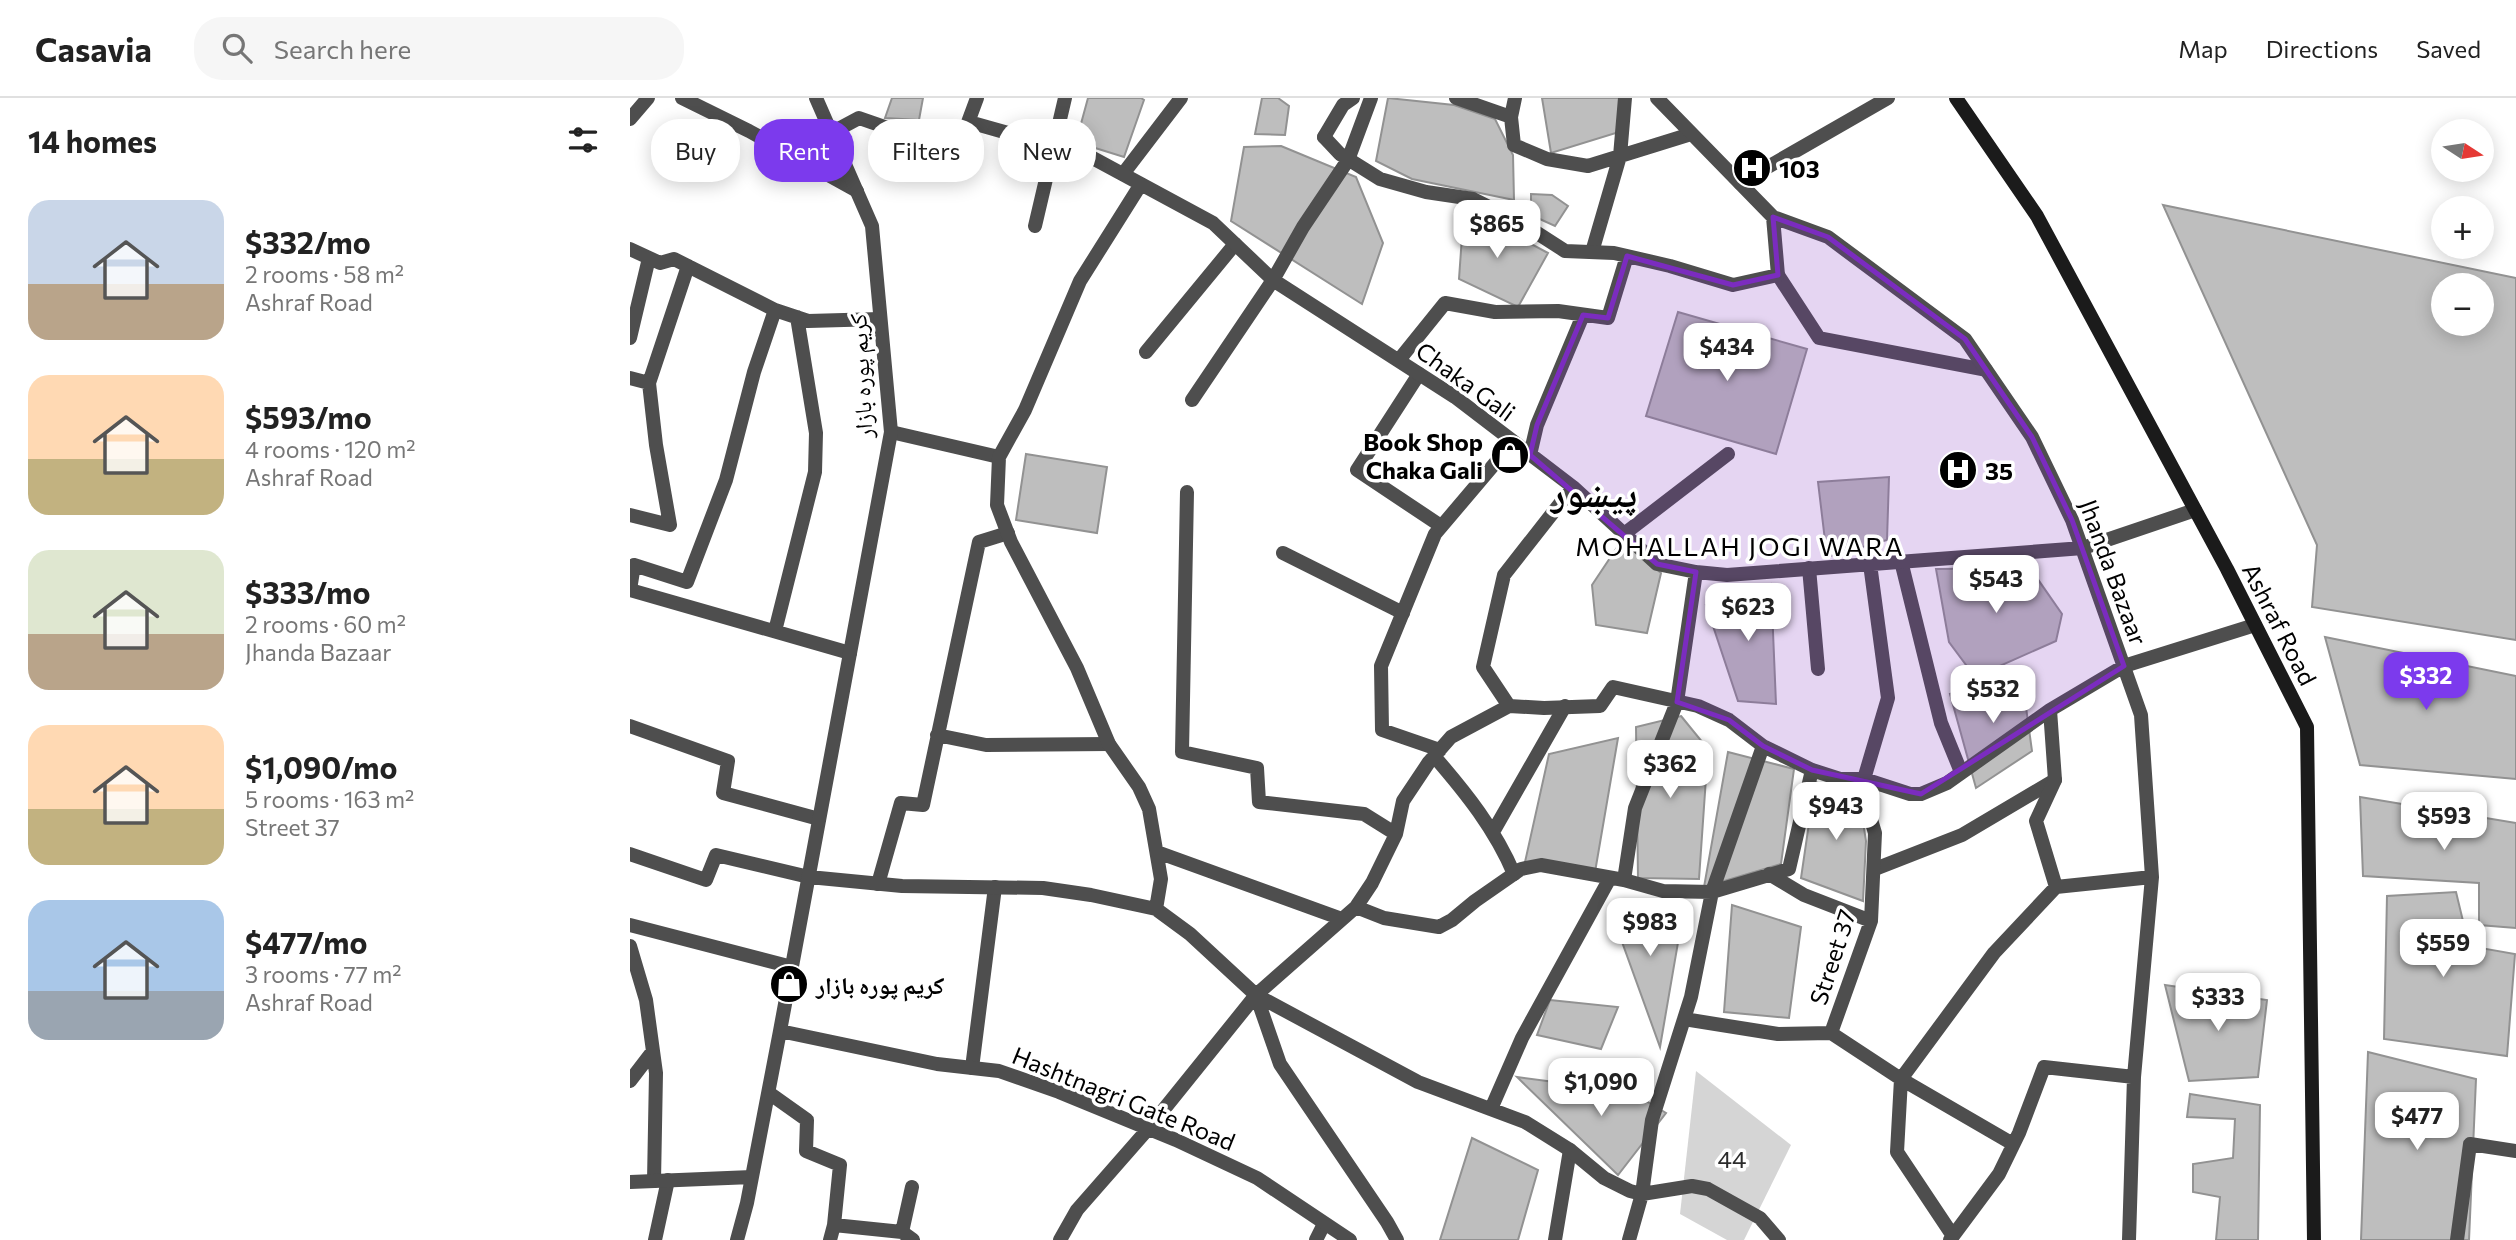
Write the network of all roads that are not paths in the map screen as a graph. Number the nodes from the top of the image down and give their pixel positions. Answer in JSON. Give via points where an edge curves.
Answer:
{"nodes":[{"id":1,"x":648,"y":98,"type":"edge"},
{"id":2,"x":682,"y":98,"type":"edge"},
{"id":3,"x":816,"y":98,"type":"edge"},
{"id":4,"x":977,"y":98,"type":"edge"},
{"id":5,"x":1065,"y":98,"type":"edge"},
{"id":6,"x":1181,"y":98,"type":"edge"},
{"id":7,"x":1371,"y":98,"type":"edge"},
{"id":8,"x":1456,"y":98,"type":"edge"},
{"id":9,"x":1515,"y":98,"type":"edge"},
{"id":10,"x":1625,"y":98,"type":"edge"},
{"id":11,"x":1657,"y":98,"type":"edge"},
{"id":12,"x":1888,"y":98,"type":"edge"},
{"id":13,"x":1956,"y":98,"type":"edge"},
{"id":14,"x":1345,"y":100,"type":"edge"},
{"id":15,"x":1511,"y":117,"type":"junction"},
{"id":16,"x":630,"y":119,"type":"edge"},
{"id":17,"x":825,"y":119,"type":"edge"},
{"id":18,"x":970,"y":119,"type":"edge"},
{"id":19,"x":1060,"y":119,"type":"edge"},
{"id":20,"x":1690,"y":134,"type":"junction"},
{"id":21,"x":1620,"y":156,"type":"junction"},
{"id":22,"x":1096,"y":160,"type":"edge"},
{"id":23,"x":1348,"y":160,"type":"junction"},
{"id":24,"x":1123,"y":174,"type":"junction"},
{"id":25,"x":853,"y":182,"type":"edge"},
{"id":26,"x":1045,"y":182,"type":"edge"},
{"id":27,"x":1740,"y":183,"type":"junction"},
{"id":28,"x":1141,"y":184,"type":"junction"},
{"id":29,"x":857,"y":191,"type":"junction"},
{"id":30,"x":1773,"y":217,"type":"junction"},
{"id":31,"x":1035,"y":226,"type":"dead end"},
{"id":32,"x":1235,"y":244,"type":"junction"},
{"id":33,"x":630,"y":249,"type":"edge"},
{"id":34,"x":1592,"y":252,"type":"junction"},
{"id":35,"x":1627,"y":256,"type":"junction"},
{"id":36,"x":649,"y":258,"type":"junction"},
{"id":37,"x":688,"y":266,"type":"junction"},
{"id":38,"x":1778,"y":275,"type":"junction"},
{"id":39,"x":1273,"y":280,"type":"junction"},
{"id":40,"x":775,"y":310,"type":"junction"},
{"id":41,"x":1583,"y":315,"type":"junction"},
{"id":42,"x":797,"y":317,"type":"junction"},
{"id":43,"x":880,"y":319,"type":"junction"},
{"id":44,"x":630,"y":338,"type":"edge"},
{"id":45,"x":1146,"y":352,"type":"dead end"},
{"id":46,"x":1399,"y":360,"type":"junction"},
{"id":47,"x":1986,"y":370,"type":"junction"},
{"id":48,"x":1419,"y":373,"type":"junction"},
{"id":49,"x":630,"y":378,"type":"edge"},
{"id":50,"x":649,"y":383,"type":"junction"},
{"id":51,"x":1192,"y":400,"type":"dead end"},
{"id":52,"x":891,"y":432,"type":"junction"},
{"id":53,"x":1513,"y":442,"type":"junction"},
{"id":54,"x":1728,"y":454,"type":"dead end"},
{"id":55,"x":1530,"y":456,"type":"junction"},
{"id":56,"x":999,"y":457,"type":"junction"},
{"id":57,"x":1573,"y":487,"type":"junction"},
{"id":58,"x":1187,"y":492,"type":"dead end"},
{"id":59,"x":2195,"y":510,"type":"junction"},
{"id":60,"x":630,"y":515,"type":"edge"},
{"id":61,"x":1441,"y":526,"type":"junction"},
{"id":62,"x":1008,"y":533,"type":"junction"},
{"id":63,"x":1624,"y":534,"type":"junction"},
{"id":64,"x":2083,"y":548,"type":"junction"},
{"id":65,"x":1283,"y":553,"type":"dead end"},
{"id":66,"x":1901,"y":561,"type":"junction"},
{"id":67,"x":1870,"y":564,"type":"junction"},
{"id":68,"x":1809,"y":568,"type":"junction"},
{"id":69,"x":1696,"y":572,"type":"junction"},
{"id":70,"x":630,"y":590,"type":"edge"},
{"id":71,"x":1403,"y":613,"type":"junction"},
{"id":72,"x":2255,"y":625,"type":"junction"},
{"id":73,"x":775,"y":631,"type":"junction"},
{"id":74,"x":850,"y":653,"type":"junction"},
{"id":75,"x":2124,"y":666,"type":"junction"},
{"id":76,"x":1818,"y":669,"type":"dead end"},
{"id":77,"x":1676,"y":702,"type":"junction"},
{"id":78,"x":1509,"y":706,"type":"junction"},
{"id":79,"x":1565,"y":706,"type":"junction"},
{"id":80,"x":2050,"y":710,"type":"junction"},
{"id":81,"x":630,"y":726,"type":"edge"},
{"id":82,"x":937,"y":736,"type":"junction"},
{"id":83,"x":1110,"y":744,"type":"junction"},
{"id":84,"x":1763,"y":746,"type":"junction"},
{"id":85,"x":1437,"y":753,"type":"junction"},
{"id":86,"x":1812,"y":770,"type":"junction"},
{"id":87,"x":1961,"y":772,"type":"junction"},
{"id":88,"x":1864,"y":779,"type":"junction"},
{"id":89,"x":2055,"y":779,"type":"junction"},
{"id":90,"x":819,"y":819,"type":"junction"},
{"id":91,"x":1493,"y":832,"type":"junction"},
{"id":92,"x":1396,"y":834,"type":"junction"},
{"id":93,"x":1157,"y":852,"type":"junction"},
{"id":94,"x":630,"y":854,"type":"edge"},
{"id":95,"x":1875,"y":870,"type":"junction"},
{"id":96,"x":1514,"y":874,"type":"junction"},
{"id":97,"x":1769,"y":874,"type":"junction"},
{"id":98,"x":809,"y":877,"type":"junction"},
{"id":99,"x":2152,"y":877,"type":"junction"},
{"id":100,"x":1617,"y":879,"type":"junction"},
{"id":101,"x":878,"y":884,"type":"junction"},
{"id":102,"x":995,"y":887,"type":"junction"},
{"id":103,"x":2056,"y":887,"type":"junction"},
{"id":104,"x":1712,"y":892,"type":"junction"},
{"id":105,"x":1356,"y":907,"type":"junction"},
{"id":106,"x":1156,"y":909,"type":"junction"},
{"id":107,"x":1342,"y":919,"type":"junction"},
{"id":108,"x":1871,"y":921,"type":"junction"},
{"id":109,"x":630,"y":925,"type":"edge"},
{"id":110,"x":630,"y":946,"type":"edge"},
{"id":111,"x":792,"y":967,"type":"junction"},
{"id":112,"x":1256,"y":995,"type":"junction"},
{"id":113,"x":1684,"y":1019,"type":"junction"},
{"id":114,"x":780,"y":1031,"type":"junction"},
{"id":115,"x":1831,"y":1033,"type":"junction"},
{"id":116,"x":653,"y":1051,"type":"junction"},
{"id":117,"x":972,"y":1068,"type":"junction"},
{"id":118,"x":2134,"y":1077,"type":"junction"},
{"id":119,"x":1901,"y":1079,"type":"junction"},
{"id":120,"x":630,"y":1081,"type":"edge"},
{"id":121,"x":769,"y":1093,"type":"junction"},
{"id":122,"x":1491,"y":1110,"type":"junction"},
{"id":123,"x":1148,"y":1129,"type":"junction"},
{"id":124,"x":2013,"y":1144,"type":"junction"},
{"id":125,"x":1570,"y":1150,"type":"junction"},
{"id":126,"x":2516,"y":1151,"type":"edge"},
{"id":127,"x":752,"y":1177,"type":"junction"},
{"id":128,"x":661,"y":1180,"type":"junction"},
{"id":129,"x":630,"y":1182,"type":"edge"},
{"id":130,"x":912,"y":1187,"type":"dead end"},
{"id":131,"x":1642,"y":1194,"type":"junction"},
{"id":132,"x":1324,"y":1224,"type":"junction"},
{"id":133,"x":834,"y":1225,"type":"junction"},
{"id":134,"x":908,"y":1236,"type":"edge"},
{"id":135,"x":1951,"y":1238,"type":"edge"},
{"id":136,"x":655,"y":1240,"type":"edge"},
{"id":137,"x":737,"y":1240,"type":"edge"},
{"id":138,"x":830,"y":1240,"type":"edge"},
{"id":139,"x":1060,"y":1240,"type":"edge"},
{"id":140,"x":1316,"y":1240,"type":"edge"},
{"id":141,"x":1350,"y":1240,"type":"edge"},
{"id":142,"x":1397,"y":1240,"type":"edge"},
{"id":143,"x":1555,"y":1240,"type":"edge"},
{"id":144,"x":1629,"y":1240,"type":"edge"},
{"id":145,"x":1779,"y":1240,"type":"edge"},
{"id":146,"x":2129,"y":1240,"type":"edge"},
{"id":147,"x":2314,"y":1240,"type":"edge"},
{"id":148,"x":2457,"y":1240,"type":"edge"}],
"edges":[{"from":1,"to":16,"type":"street"},
{"from":2,"to":29,"type":"street"},
{"from":3,"to":17,"type":"street","name":"کریم پورہ بازار"},
{"from":4,"to":18,"type":"street"},
{"from":5,"to":19,"type":"street"},
{"from":6,"to":24,"type":"street"},
{"from":7,"to":23,"type":"street"},
{"from":8,"to":15,"type":"street"},
{"from":9,"to":15,"type":"street"},
{"from":10,"to":21,"type":"street"},
{"from":11,"to":20,"type":"street","name":"Jhanda Bazaar"},
{"from":12,"to":27,"type":"street"},
{"from":13,"to":59,"type":"street","name":"Ashraf Road","via":[[2036,216]]},
{"from":14,"to":23,"type":"street","via":[[1324,136]]},
{"from":15,"to":21,"type":"street","via":[[1514,145],[1547,159],[1588,166]]},
{"from":20,"to":21,"type":"street"},
{"from":20,"to":27,"type":"street","name":"Jhanda Bazaar"},
{"from":21,"to":34,"type":"street"},
{"from":22,"to":24,"type":"street","name":"Chaka Gali"},
{"from":23,"to":34,"type":"street","via":[[1380,179],[1473,200],[1565,251]]},
{"from":23,"to":39,"type":"street"},
{"from":24,"to":28,"type":"street","name":"Chaka Gali"},
{"from":25,"to":29,"type":"street","name":"کریم پورہ بازار"},
{"from":26,"to":31,"type":"street"},
{"from":27,"to":30,"type":"street","name":"Jhanda Bazaar"},
{"from":28,"to":32,"type":"street","name":"Chaka Gali","via":[[1213,223]]},
{"from":28,"to":56,"type":"street","via":[[1080,282],[1025,410]]},
{"from":29,"to":43,"type":"street","name":"کریم پورہ بازار","via":[[872,226]]},
{"from":30,"to":38,"type":"street"},
{"from":30,"to":47,"type":"street","name":"Jhanda Bazaar","via":[[1828,237],[1965,339]]},
{"from":32,"to":39,"type":"street","name":"Chaka Gali"},
{"from":32,"to":45,"type":"street"},
{"from":33,"to":36,"type":"street"},
{"from":34,"to":35,"type":"street"},
{"from":35,"to":38,"type":"street","via":[[1733,285]]},
{"from":35,"to":41,"type":"street","via":[[1608,318]]},
{"from":36,"to":37,"type":"street","via":[[660,263],[674,259]]},
{"from":36,"to":44,"type":"street"},
{"from":37,"to":40,"type":"street"},
{"from":37,"to":50,"type":"street"},
{"from":38,"to":47,"type":"street","via":[[1819,338]]},
{"from":39,"to":46,"type":"street","name":"Chaka Gali"},
{"from":39,"to":51,"type":"street"},
{"from":40,"to":42,"type":"street"},
{"from":40,"to":70,"type":"street","via":[[726,480],[687,582],[634,565]]},
{"from":41,"to":46,"type":"street","via":[[1495,312],[1445,303]]},
{"from":41,"to":55,"type":"street","via":[[1537,425]]},
{"from":42,"to":43,"type":"street","via":[[808,321]]},
{"from":42,"to":73,"type":"street","via":[[816,433],[815,472]]},
{"from":43,"to":52,"type":"street","name":"کریم پورہ بازار"},
{"from":46,"to":48,"type":"street","name":"Chaka Gali"},
{"from":47,"to":64,"type":"street","name":"Jhanda Bazaar","via":[[2032,437]]},
{"from":48,"to":53,"type":"street","name":"Chaka Gali"},
{"from":48,"to":61,"type":"street","via":[[1357,470]]},
{"from":49,"to":50,"type":"street"},
{"from":50,"to":60,"type":"street","via":[[670,525]]},
{"from":52,"to":56,"type":"street"},
{"from":52,"to":74,"type":"street","name":"کریم پورہ بازار"},
{"from":53,"to":55,"type":"street","name":"Chaka Gali"},
{"from":53,"to":61,"type":"street"},
{"from":54,"to":63,"type":"street"},
{"from":55,"to":57,"type":"street","name":"Chaka Gali"},
{"from":56,"to":62,"type":"street","via":[[997,505]]},
{"from":57,"to":63,"type":"street","name":"Chaka Gali"},
{"from":57,"to":78,"type":"street","via":[[1504,575],[1483,667]]},
{"from":58,"to":92,"type":"street","via":[[1182,752],[1257,768],[1259,802],[1364,814]]},
{"from":59,"to":64,"type":"street","name":"Chaka Gali"},
{"from":59,"to":72,"type":"street","name":"Ashraf Road"},
{"from":61,"to":71,"type":"street"},
{"from":62,"to":82,"type":"street","via":[[979,542]]},
{"from":62,"to":83,"type":"street"},
{"from":63,"to":69,"type":"street","name":"Chaka Gali","via":[[1657,564]]},
{"from":64,"to":66,"type":"street","name":"Chaka Gali"},
{"from":64,"to":75,"type":"street","name":"Jhanda Bazaar"},
{"from":65,"to":71,"type":"street"},
{"from":66,"to":67,"type":"street","name":"Chaka Gali"},
{"from":66,"to":87,"type":"street","via":[[1941,723]]},
{"from":67,"to":68,"type":"street","name":"Chaka Gali"},
{"from":67,"to":88,"type":"street","name":"Street 37","via":[[1888,698]]},
{"from":68,"to":69,"type":"street","name":"Chaka Gali","via":[[1727,575]]},
{"from":68,"to":76,"type":"street"},
{"from":69,"to":77,"type":"street"},
{"from":70,"to":73,"type":"street"},
{"from":71,"to":85,"type":"street","via":[[1381,666],[1382,730]]},
{"from":72,"to":75,"type":"street"},
{"from":72,"to":147,"type":"street","name":"Ashraf Road","via":[[2307,727]]},
{"from":73,"to":74,"type":"street"},
{"from":74,"to":90,"type":"street","name":"کریم پورہ بازار"},
{"from":75,"to":80,"type":"street"},
{"from":75,"to":99,"type":"street","name":"Jhanda Bazaar","via":[[2141,715]]},
{"from":77,"to":79,"type":"street","via":[[1613,687],[1600,706]]},
{"from":77,"to":84,"type":"street","via":[[1729,720]]},
{"from":77,"to":100,"type":"street","via":[[1635,808]]},
{"from":78,"to":79,"type":"street"},
{"from":78,"to":85,"type":"street","via":[[1451,737]]},
{"from":79,"to":91,"type":"street"},
{"from":80,"to":87,"type":"street"},
{"from":80,"to":89,"type":"street"},
{"from":81,"to":90,"type":"street","via":[[728,761],[723,793]]},
{"from":82,"to":83,"type":"street","via":[[986,745]]},
{"from":82,"to":101,"type":"street","via":[[922,805],[901,803]]},
{"from":83,"to":93,"type":"street","via":[[1139,787]]},
{"from":84,"to":86,"type":"street"},
{"from":84,"to":104,"type":"street"},
{"from":85,"to":91,"type":"street"},
{"from":85,"to":92,"type":"street","via":[[1403,801]]},
{"from":86,"to":88,"type":"street","via":[[1840,779]]},
{"from":86,"to":97,"type":"street","via":[[1789,869]]},
{"from":87,"to":88,"type":"street","via":[[1921,794]]},
{"from":88,"to":95,"type":"street","name":"Street 37","via":[[1875,833]]},
{"from":89,"to":95,"type":"street","via":[[1962,835]]},
{"from":89,"to":103,"type":"street","via":[[2036,821]]},
{"from":90,"to":98,"type":"street","name":"کریم پورہ بازار"},
{"from":91,"to":96,"type":"street"},
{"from":92,"to":105,"type":"street"},
{"from":93,"to":106,"type":"street","via":[[1161,878]]},
{"from":93,"to":107,"type":"street"},
{"from":94,"to":98,"type":"street","via":[[706,880],[716,855]]},
{"from":95,"to":108,"type":"street","name":"Street 37"},
{"from":96,"to":100,"type":"street","via":[[1541,865]]},
{"from":96,"to":105,"type":"street","via":[[1439,927],[1384,918]]},
{"from":97,"to":104,"type":"street"},
{"from":97,"to":108,"type":"street","via":[[1804,895]]},
{"from":98,"to":101,"type":"street"},
{"from":98,"to":111,"type":"street","name":"کریم پورہ بازار"},
{"from":99,"to":103,"type":"street"},
{"from":99,"to":118,"type":"street","name":"Jhanda Bazaar"},
{"from":100,"to":104,"type":"street","via":[[1663,891]]},
{"from":100,"to":122,"type":"street","via":[[1522,1038]]},
{"from":101,"to":102,"type":"street"},
{"from":102,"to":106,"type":"street","via":[[1043,888]]},
{"from":102,"to":117,"type":"street"},
{"from":103,"to":119,"type":"street","via":[[1994,953]]},
{"from":104,"to":113,"type":"street"},
{"from":105,"to":107,"type":"street"},
{"from":106,"to":112,"type":"street"},
{"from":107,"to":112,"type":"street"},
{"from":108,"to":115,"type":"street","name":"Street 37"},
{"from":109,"to":111,"type":"street"},
{"from":110,"to":116,"type":"street","via":[[646,1000]]},
{"from":111,"to":114,"type":"street","name":"کریم پورہ بازار"},
{"from":112,"to":122,"type":"street","via":[[1418,1082]]},
{"from":112,"to":123,"type":"street"},
{"from":112,"to":142,"type":"street","via":[[1280,1064]]},
{"from":113,"to":115,"type":"street","via":[[1778,1034]]},
{"from":113,"to":131,"type":"street","via":[[1652,1120]]},
{"from":114,"to":117,"type":"street","name":"Hashtnagri Gate Road"},
{"from":114,"to":121,"type":"street","name":"کریم پورہ بازار"},
{"from":115,"to":119,"type":"street"},
{"from":116,"to":120,"type":"street"},
{"from":116,"to":128,"type":"street"},
{"from":117,"to":123,"type":"street","name":"Hashtnagri Gate Road","via":[[999,1071]]},
{"from":118,"to":124,"type":"street","via":[[2044,1067]]},
{"from":118,"to":146,"type":"street","name":"Jhanda Bazaar"},
{"from":119,"to":124,"type":"street"},
{"from":119,"to":135,"type":"street","via":[[1897,1152]]},
{"from":121,"to":127,"type":"street","name":"کریم پورہ بازار"},
{"from":121,"to":133,"type":"street","via":[[807,1119],[806,1151],[840,1165]]},
{"from":122,"to":125,"type":"street","via":[[1525,1122]]},
{"from":123,"to":132,"type":"street","name":"Hashtnagri Gate Road","via":[[1256,1178]]},
{"from":123,"to":139,"type":"street","via":[[1077,1210]]},
{"from":124,"to":135,"type":"street","via":[[1999,1174]]},
{"from":125,"to":131,"type":"street","via":[[1604,1178]]},
{"from":125,"to":143,"type":"street"},
{"from":126,"to":148,"type":"street","via":[[2470,1144]]},
{"from":127,"to":128,"type":"street"},
{"from":127,"to":137,"type":"street","name":"کریم پورہ بازار"},
{"from":128,"to":129,"type":"street"},
{"from":128,"to":136,"type":"street"},
{"from":130,"to":134,"type":"street"},
{"from":131,"to":144,"type":"street"},
{"from":131,"to":145,"type":"street","via":[[1692,1185],[1708,1189],[1760,1218]]},
{"from":132,"to":140,"type":"street"},
{"from":132,"to":141,"type":"street","name":"Hashtnagri Gate Road"},
{"from":133,"to":134,"type":"street"},
{"from":133,"to":138,"type":"street"}]}
